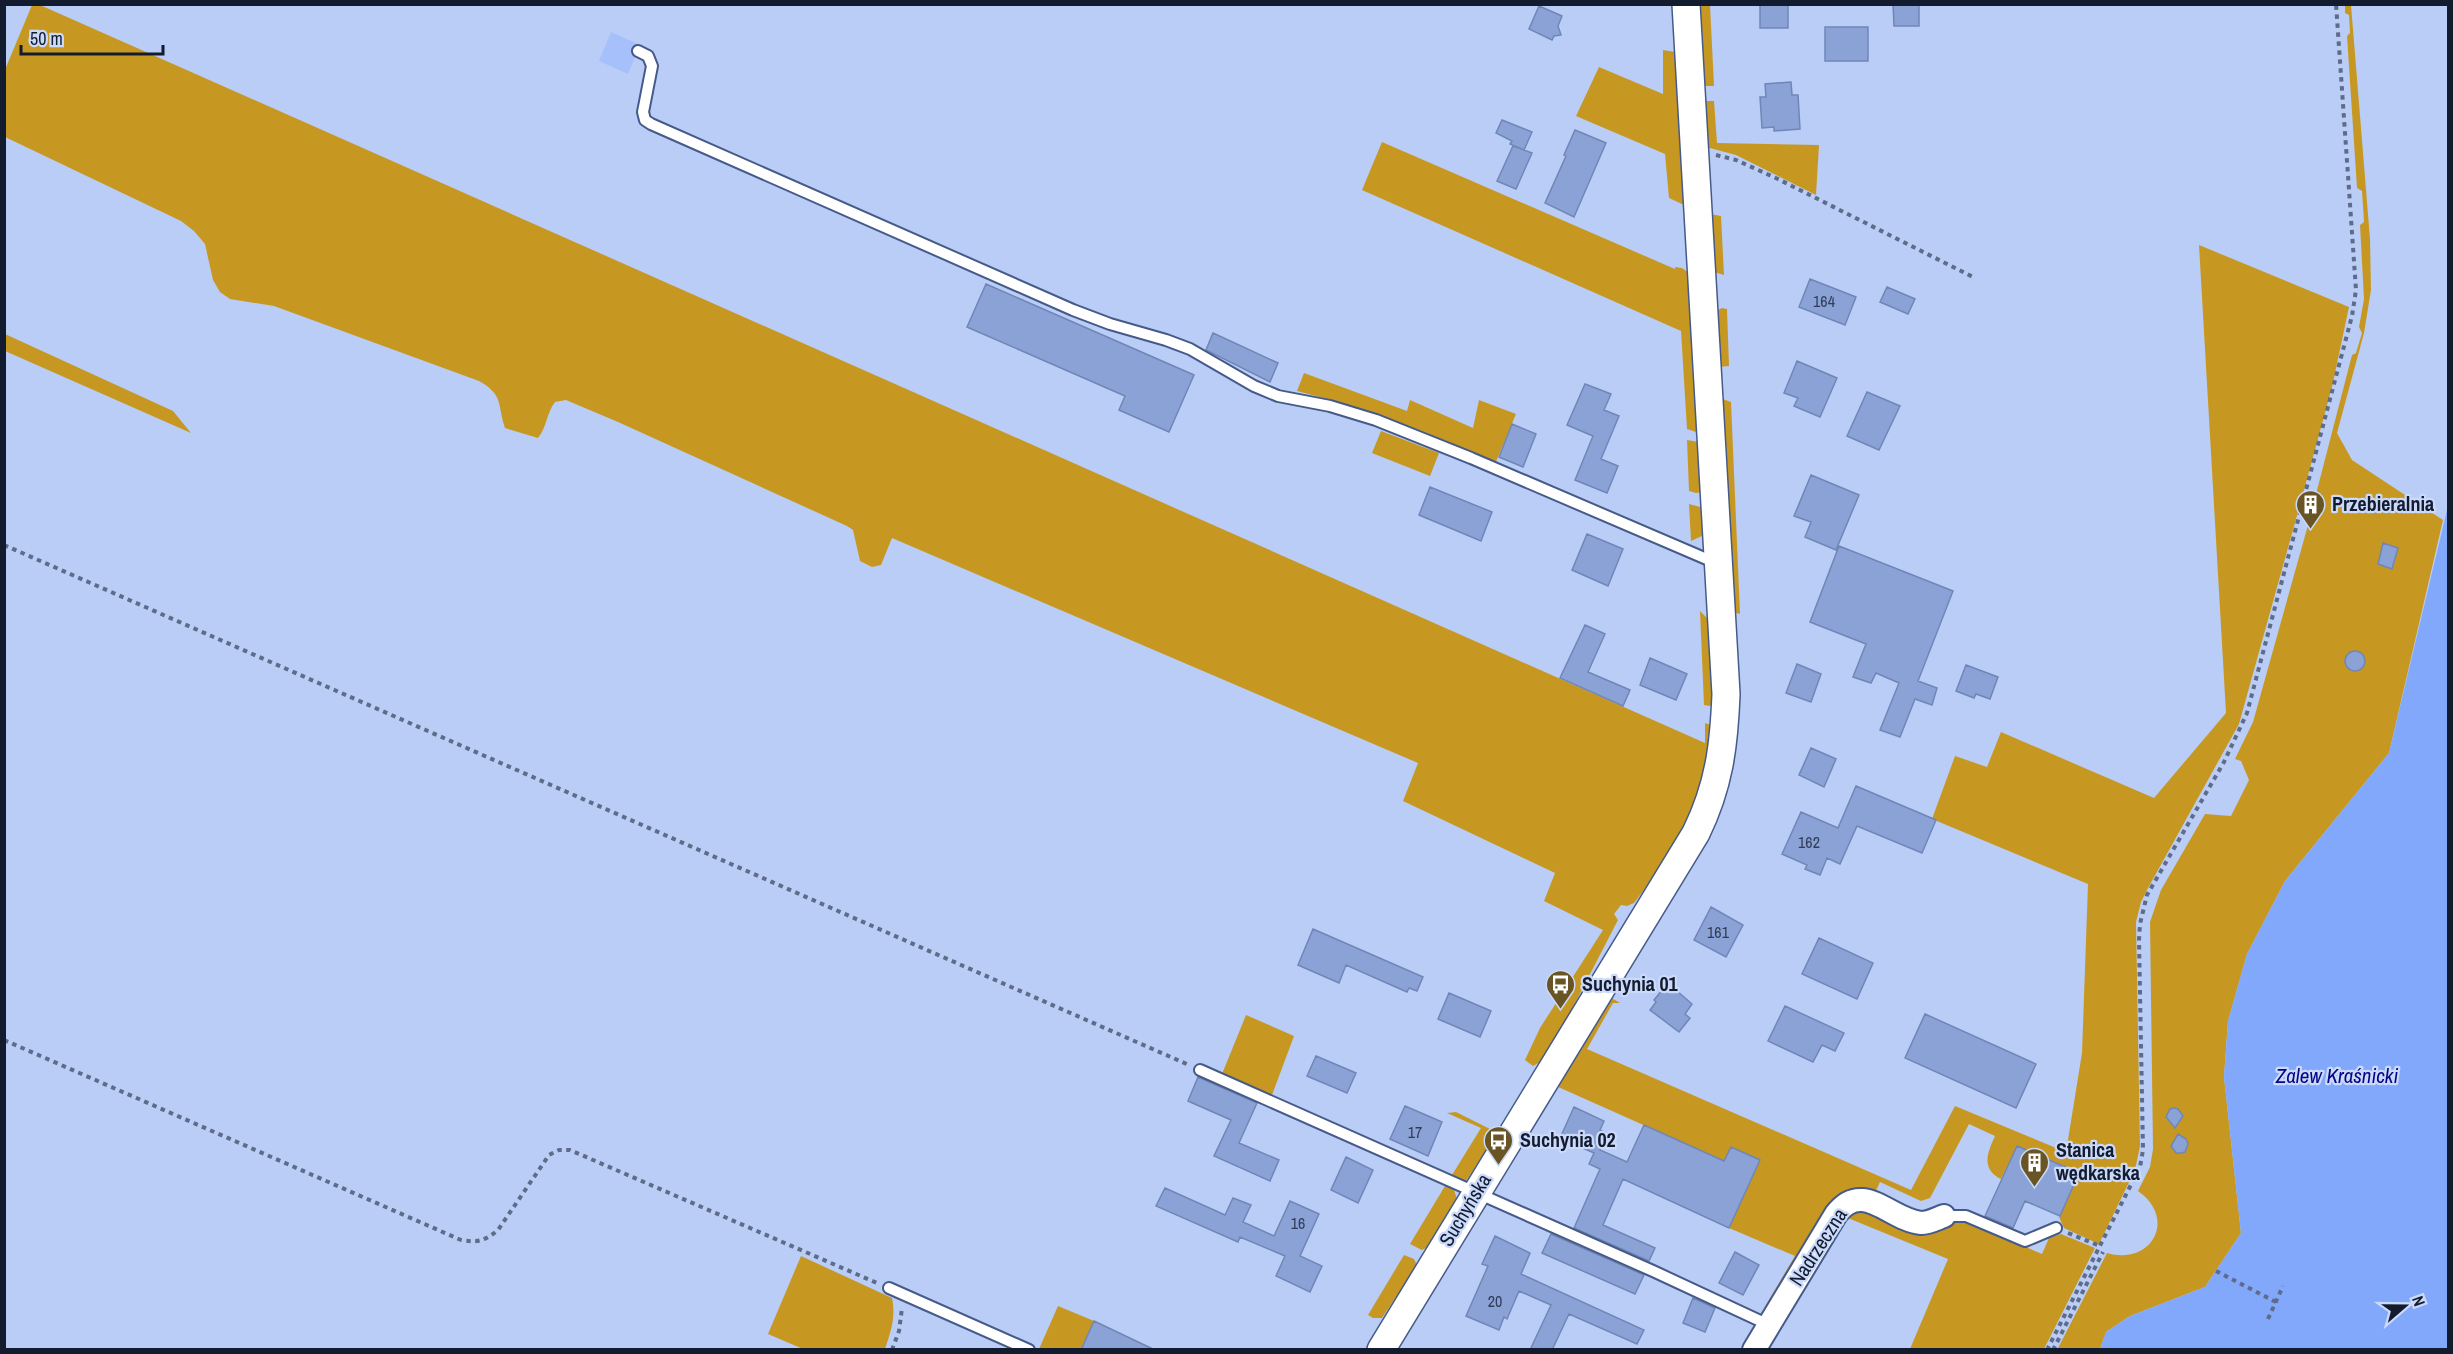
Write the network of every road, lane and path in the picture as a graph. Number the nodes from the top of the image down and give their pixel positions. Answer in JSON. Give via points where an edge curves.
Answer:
{"nodes":[{"id":1,"x":1686,"y":4,"type":"edge"},
{"id":2,"x":2336,"y":4,"type":"edge"},
{"id":3,"x":638,"y":51,"type":"dead end"},
{"id":4,"x":1694,"y":151,"type":"junction"},
{"id":5,"x":1973,"y":277,"type":"dead end"},
{"id":6,"x":4,"y":545,"type":"edge"},
{"id":7,"x":1719,"y":564,"type":"junction"},
{"id":8,"x":4,"y":1040,"type":"edge"},
{"id":9,"x":1200,"y":1070,"type":"joint"},
{"id":10,"x":1476,"y":1193,"type":"junction"},
{"id":11,"x":1944,"y":1216,"type":"joint"},
{"id":12,"x":2056,"y":1228,"type":"joint"},
{"id":13,"x":2100,"y":1246,"type":"junction"},
{"id":14,"x":2103,"y":1252,"type":"dead end"},
{"id":15,"x":2216,"y":1271,"type":"dead end"},
{"id":16,"x":2283,"y":1286,"type":"dead end"},
{"id":17,"x":893,"y":1291,"type":"junction"},
{"id":18,"x":2276,"y":1302,"type":"junction"},
{"id":19,"x":2268,"y":1319,"type":"dead end"},
{"id":20,"x":1769,"y":1325,"type":"junction"},
{"id":21,"x":1382,"y":1349,"type":"edge"},
{"id":22,"x":892,"y":1350,"type":"edge"},
{"id":23,"x":1029,"y":1350,"type":"edge"},
{"id":24,"x":1754,"y":1350,"type":"edge"},
{"id":25,"x":2047,"y":1350,"type":"edge"},
{"id":26,"x":2053,"y":1350,"type":"edge"}],
"edges":[{"from":1,"to":4,"type":"street","name":"Suchyńska"},
{"from":2,"to":13,"type":"path","via":[[2356,290],[2352,316],[2247,713],[2142,910],[2142,1159]]},
{"from":3,"to":7,"type":"lane","via":[[648,56],[652,66],[643,112],[651,124],[1072,310],[1190,349],[1278,396],[1376,420]]},
{"from":4,"to":5,"type":"path","via":[[1736,160]]},
{"from":4,"to":7,"type":"street","name":"Suchyńska"},
{"from":6,"to":9,"type":"path"},
{"from":7,"to":10,"type":"street","name":"Suchyńska","via":[[1726,694],[1716,786],[1696,833]]},
{"from":8,"to":17,"type":"path","via":[[461,1240],[486,1240],[498,1230],[549,1155],[570,1150]]},
{"from":9,"to":10,"type":"lane"},
{"from":10,"to":20,"type":"lane"},
{"from":10,"to":21,"type":"street","name":"Suchyńska"},
{"from":11,"to":12,"type":"lane","via":[[1966,1216],[2025,1240]]},
{"from":11,"to":20,"type":"street","name":"Nadrzeczna","via":[[1919,1223],[1871,1202],[1848,1202],[1836,1214]]},
{"from":12,"to":13,"type":"path"},
{"from":13,"to":25,"type":"path"},
{"from":14,"to":26,"type":"path"},
{"from":15,"to":18,"type":"path"},
{"from":16,"to":18,"type":"path"},
{"from":17,"to":22,"type":"path","via":[[903,1311]]},
{"from":17,"to":23,"type":"lane"},
{"from":18,"to":19,"type":"path"},
{"from":20,"to":24,"type":"street","name":"Nadrzeczna"}]}
